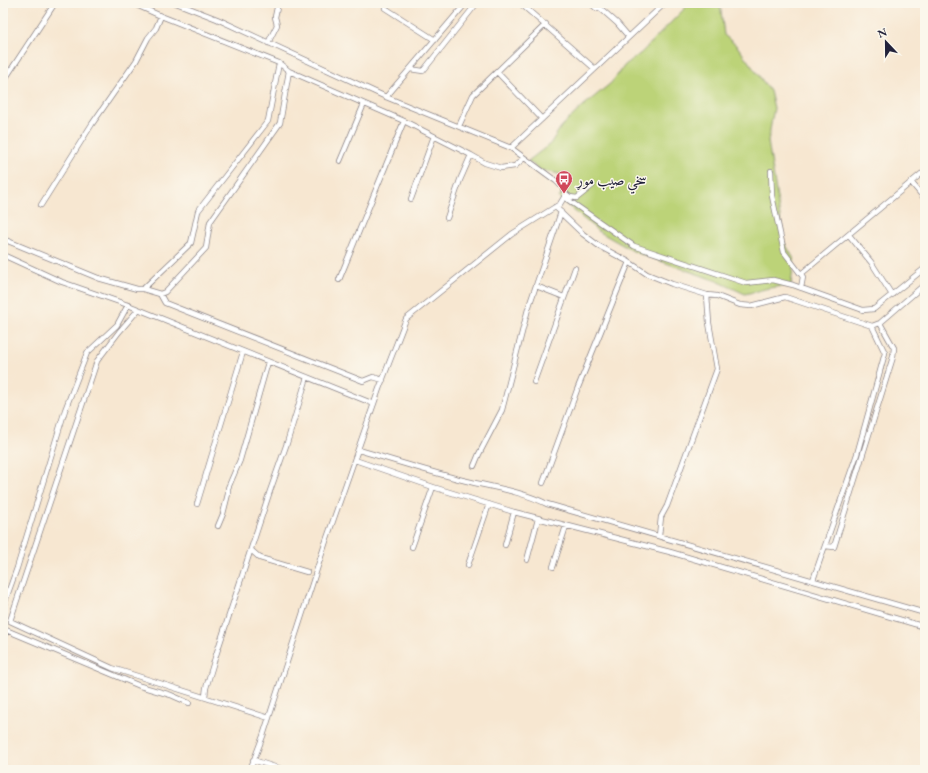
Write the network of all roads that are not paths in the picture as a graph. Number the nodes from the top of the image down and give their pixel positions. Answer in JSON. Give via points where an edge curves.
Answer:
{"nodes":[{"id":1,"x":55,"y":3,"type":"edge"},
{"id":2,"x":132,"y":3,"type":"edge"},
{"id":3,"x":176,"y":3,"type":"edge"},
{"id":4,"x":278,"y":3,"type":"edge"},
{"id":5,"x":466,"y":3,"type":"edge"},
{"id":6,"x":477,"y":3,"type":"edge"},
{"id":7,"x":520,"y":3,"type":"edge"},
{"id":8,"x":590,"y":3,"type":"edge"},
{"id":9,"x":665,"y":3,"type":"edge"},
{"id":10,"x":385,"y":8,"type":"dead end"},
{"id":11,"x":161,"y":16,"type":"junction"},
{"id":12,"x":546,"y":24,"type":"junction"},
{"id":13,"x":629,"y":37,"type":"junction"},
{"id":14,"x":435,"y":40,"type":"junction"},
{"id":15,"x":268,"y":43,"type":"junction"},
{"id":16,"x":279,"y":63,"type":"junction"},
{"id":17,"x":410,"y":69,"type":"junction"},
{"id":18,"x":595,"y":69,"type":"junction"},
{"id":19,"x":289,"y":71,"type":"junction"},
{"id":20,"x":497,"y":72,"type":"junction"},
{"id":21,"x":3,"y":82,"type":"edge"},
{"id":22,"x":386,"y":97,"type":"junction"},
{"id":23,"x":364,"y":104,"type":"junction"},
{"id":24,"x":542,"y":119,"type":"junction"},
{"id":25,"x":404,"y":121,"type":"junction"},
{"id":26,"x":459,"y":126,"type":"junction"},
{"id":27,"x":434,"y":136,"type":"junction"},
{"id":28,"x":511,"y":148,"type":"junction"},
{"id":29,"x":471,"y":155,"type":"junction"},
{"id":30,"x":524,"y":158,"type":"junction"},
{"id":31,"x":340,"y":161,"type":"dead end"},
{"id":32,"x":771,"y":171,"type":"dead end"},
{"id":33,"x":921,"y":174,"type":"dead end"},
{"id":34,"x":911,"y":182,"type":"junction"},
{"id":35,"x":592,"y":186,"type":"dead end"},
{"id":36,"x":565,"y":195,"type":"junction"},
{"id":37,"x":411,"y":199,"type":"dead end"},
{"id":38,"x":925,"y":199,"type":"edge"},
{"id":39,"x":41,"y":205,"type":"dead end"},
{"id":40,"x":554,"y":207,"type":"junction"},
{"id":41,"x":562,"y":212,"type":"junction"},
{"id":42,"x":447,"y":218,"type":"dead end"},
{"id":43,"x":849,"y":235,"type":"junction"},
{"id":44,"x":3,"y":239,"type":"edge"},
{"id":45,"x":3,"y":255,"type":"edge"},
{"id":46,"x":629,"y":262,"type":"junction"},
{"id":47,"x":575,"y":268,"type":"dead end"},
{"id":48,"x":925,"y":268,"type":"edge"},
{"id":49,"x":802,"y":274,"type":"junction"},
{"id":50,"x":339,"y":280,"type":"dead end"},
{"id":51,"x":925,"y":284,"type":"edge"},
{"id":52,"x":536,"y":286,"type":"junction"},
{"id":53,"x":801,"y":288,"type":"junction"},
{"id":54,"x":143,"y":289,"type":"junction"},
{"id":55,"x":160,"y":294,"type":"junction"},
{"id":56,"x":707,"y":295,"type":"junction"},
{"id":57,"x":564,"y":296,"type":"junction"},
{"id":58,"x":892,"y":296,"type":"junction"},
{"id":59,"x":128,"y":305,"type":"junction"},
{"id":60,"x":138,"y":310,"type":"junction"},
{"id":61,"x":880,"y":323,"type":"junction"},
{"id":62,"x":872,"y":326,"type":"junction"},
{"id":63,"x":243,"y":352,"type":"junction"},
{"id":64,"x":268,"y":362,"type":"junction"},
{"id":65,"x":307,"y":377,"type":"junction"},
{"id":66,"x":382,"y":380,"type":"junction"},
{"id":67,"x":534,"y":382,"type":"dead end"},
{"id":68,"x":374,"y":404,"type":"junction"},
{"id":69,"x":359,"y":450,"type":"junction"},
{"id":70,"x":355,"y":460,"type":"junction"},
{"id":71,"x":474,"y":466,"type":"dead end"},
{"id":72,"x":543,"y":483,"type":"dead end"},
{"id":73,"x":433,"y":487,"type":"junction"},
{"id":74,"x":197,"y":504,"type":"dead end"},
{"id":75,"x":489,"y":504,"type":"junction"},
{"id":76,"x":514,"y":512,"type":"junction"},
{"id":77,"x":538,"y":519,"type":"junction"},
{"id":78,"x":218,"y":526,"type":"dead end"},
{"id":79,"x":566,"y":526,"type":"junction"},
{"id":80,"x":659,"y":536,"type":"junction"},
{"id":81,"x":504,"y":545,"type":"dead end"},
{"id":82,"x":825,"y":546,"type":"junction"},
{"id":83,"x":412,"y":547,"type":"dead end"},
{"id":84,"x":251,"y":550,"type":"junction"},
{"id":85,"x":527,"y":560,"type":"dead end"},
{"id":86,"x":468,"y":566,"type":"dead end"},
{"id":87,"x":553,"y":567,"type":"dead end"},
{"id":88,"x":307,"y":572,"type":"dead end"},
{"id":89,"x":813,"y":580,"type":"junction"},
{"id":90,"x":3,"y":607,"type":"edge"},
{"id":91,"x":925,"y":613,"type":"edge"},
{"id":92,"x":925,"y":627,"type":"edge"},
{"id":93,"x":3,"y":639,"type":"edge"},
{"id":94,"x":205,"y":697,"type":"junction"},
{"id":95,"x":189,"y":703,"type":"dead end"},
{"id":96,"x":269,"y":718,"type":"junction"},
{"id":97,"x":253,"y":760,"type":"junction"},
{"id":98,"x":250,"y":770,"type":"edge"},
{"id":99,"x":284,"y":770,"type":"edge"}],
"edges":[{"from":1,"to":21,"type":"street"},
{"from":2,"to":11,"type":"street"},
{"from":3,"to":15,"type":"street"},
{"from":4,"to":15,"type":"street","via":[[275,17],[277,24]]},
{"from":5,"to":14,"type":"street"},
{"from":6,"to":17,"type":"street","via":[[423,71]]},
{"from":7,"to":12,"type":"street"},
{"from":8,"to":13,"type":"street","via":[[600,8]]},
{"from":9,"to":13,"type":"street"},
{"from":10,"to":14,"type":"street"},
{"from":11,"to":16,"type":"street"},
{"from":11,"to":39,"type":"street","via":[[136,60]]},
{"from":12,"to":18,"type":"street"},
{"from":12,"to":20,"type":"street"},
{"from":13,"to":18,"type":"street"},
{"from":14,"to":17,"type":"street"},
{"from":15,"to":22,"type":"street"},
{"from":16,"to":19,"type":"street"},
{"from":16,"to":54,"type":"street","via":[[268,121],[198,211],[191,243]]},
{"from":17,"to":22,"type":"street"},
{"from":18,"to":24,"type":"street"},
{"from":19,"to":23,"type":"street"},
{"from":19,"to":55,"type":"street","via":[[280,123],[210,222],[206,248],[165,292]]},
{"from":20,"to":24,"type":"street"},
{"from":20,"to":26,"type":"street","via":[[473,95]]},
{"from":22,"to":26,"type":"street"},
{"from":23,"to":25,"type":"street"},
{"from":23,"to":31,"type":"street"},
{"from":24,"to":28,"type":"street"},
{"from":25,"to":27,"type":"street"},
{"from":25,"to":50,"type":"street"},
{"from":26,"to":28,"type":"street"},
{"from":27,"to":29,"type":"street"},
{"from":27,"to":37,"type":"street"},
{"from":28,"to":30,"type":"street"},
{"from":29,"to":30,"type":"street","via":[[486,164],[501,168],[515,166]]},
{"from":29,"to":42,"type":"street"},
{"from":30,"to":36,"type":"street","via":[[556,181]]},
{"from":32,"to":49,"type":"street","via":[[772,196],[784,252]]},
{"from":33,"to":34,"type":"street"},
{"from":34,"to":38,"type":"street"},
{"from":34,"to":43,"type":"street"},
{"from":35,"to":36,"type":"street","via":[[578,198]]},
{"from":36,"to":40,"type":"street","via":[[560,204]]},
{"from":36,"to":53,"type":"street","via":[[634,246],[746,283],[773,280]]},
{"from":40,"to":41,"type":"street"},
{"from":40,"to":66,"type":"street","via":[[512,234],[406,318]]},
{"from":41,"to":46,"type":"street","via":[[583,234],[602,248]]},
{"from":41,"to":52,"type":"street"},
{"from":43,"to":49,"type":"street"},
{"from":43,"to":58,"type":"street","via":[[871,262]]},
{"from":44,"to":54,"type":"street","via":[[98,278],[137,290]]},
{"from":45,"to":59,"type":"street","via":[[62,282]]},
{"from":46,"to":56,"type":"street","via":[[646,274]]},
{"from":46,"to":72,"type":"street","via":[[577,390]]},
{"from":47,"to":57,"type":"street"},
{"from":48,"to":58,"type":"street"},
{"from":49,"to":53,"type":"street","via":[[804,277]]},
{"from":51,"to":61,"type":"street"},
{"from":52,"to":57,"type":"street"},
{"from":52,"to":71,"type":"street","via":[[502,410]]},
{"from":53,"to":58,"type":"street","via":[[863,310],[874,309]]},
{"from":54,"to":55,"type":"street"},
{"from":55,"to":66,"type":"street","via":[[165,303],[363,381],[373,377]]},
{"from":56,"to":62,"type":"street","via":[[751,306],[785,297]]},
{"from":56,"to":80,"type":"street","via":[[717,369],[661,517]]},
{"from":57,"to":67,"type":"street"},
{"from":59,"to":60,"type":"street"},
{"from":59,"to":90,"type":"street","via":[[117,325],[87,353],[65,410]]},
{"from":60,"to":63,"type":"street"},
{"from":60,"to":94,"type":"street","via":[[97,361],[10,621],[112,668]]},
{"from":61,"to":62,"type":"street"},
{"from":61,"to":82,"type":"street","via":[[894,348],[893,357],[834,547]]},
{"from":62,"to":82,"type":"street","via":[[884,353],[857,454]]},
{"from":63,"to":64,"type":"street"},
{"from":63,"to":74,"type":"street"},
{"from":64,"to":65,"type":"street"},
{"from":64,"to":78,"type":"street"},
{"from":65,"to":68,"type":"street"},
{"from":65,"to":84,"type":"street","via":[[288,443]]},
{"from":66,"to":68,"type":"street"},
{"from":68,"to":69,"type":"street"},
{"from":69,"to":70,"type":"street"},
{"from":69,"to":80,"type":"street","via":[[507,490]]},
{"from":70,"to":73,"type":"street"},
{"from":70,"to":96,"type":"street"},
{"from":73,"to":75,"type":"street"},
{"from":73,"to":83,"type":"street"},
{"from":75,"to":76,"type":"street"},
{"from":75,"to":86,"type":"street"},
{"from":76,"to":77,"type":"street"},
{"from":76,"to":81,"type":"street"},
{"from":77,"to":79,"type":"street"},
{"from":77,"to":85,"type":"street"},
{"from":79,"to":87,"type":"street"},
{"from":79,"to":92,"type":"street","via":[[670,552]]},
{"from":80,"to":89,"type":"street"},
{"from":82,"to":89,"type":"street"},
{"from":84,"to":88,"type":"street","via":[[260,558]]},
{"from":84,"to":94,"type":"street","via":[[215,658]]},
{"from":89,"to":91,"type":"street"},
{"from":93,"to":95,"type":"street","via":[[6,630],[140,686]]},
{"from":94,"to":96,"type":"street"},
{"from":96,"to":97,"type":"street"},
{"from":97,"to":98,"type":"street"},
{"from":97,"to":99,"type":"street"}]}
